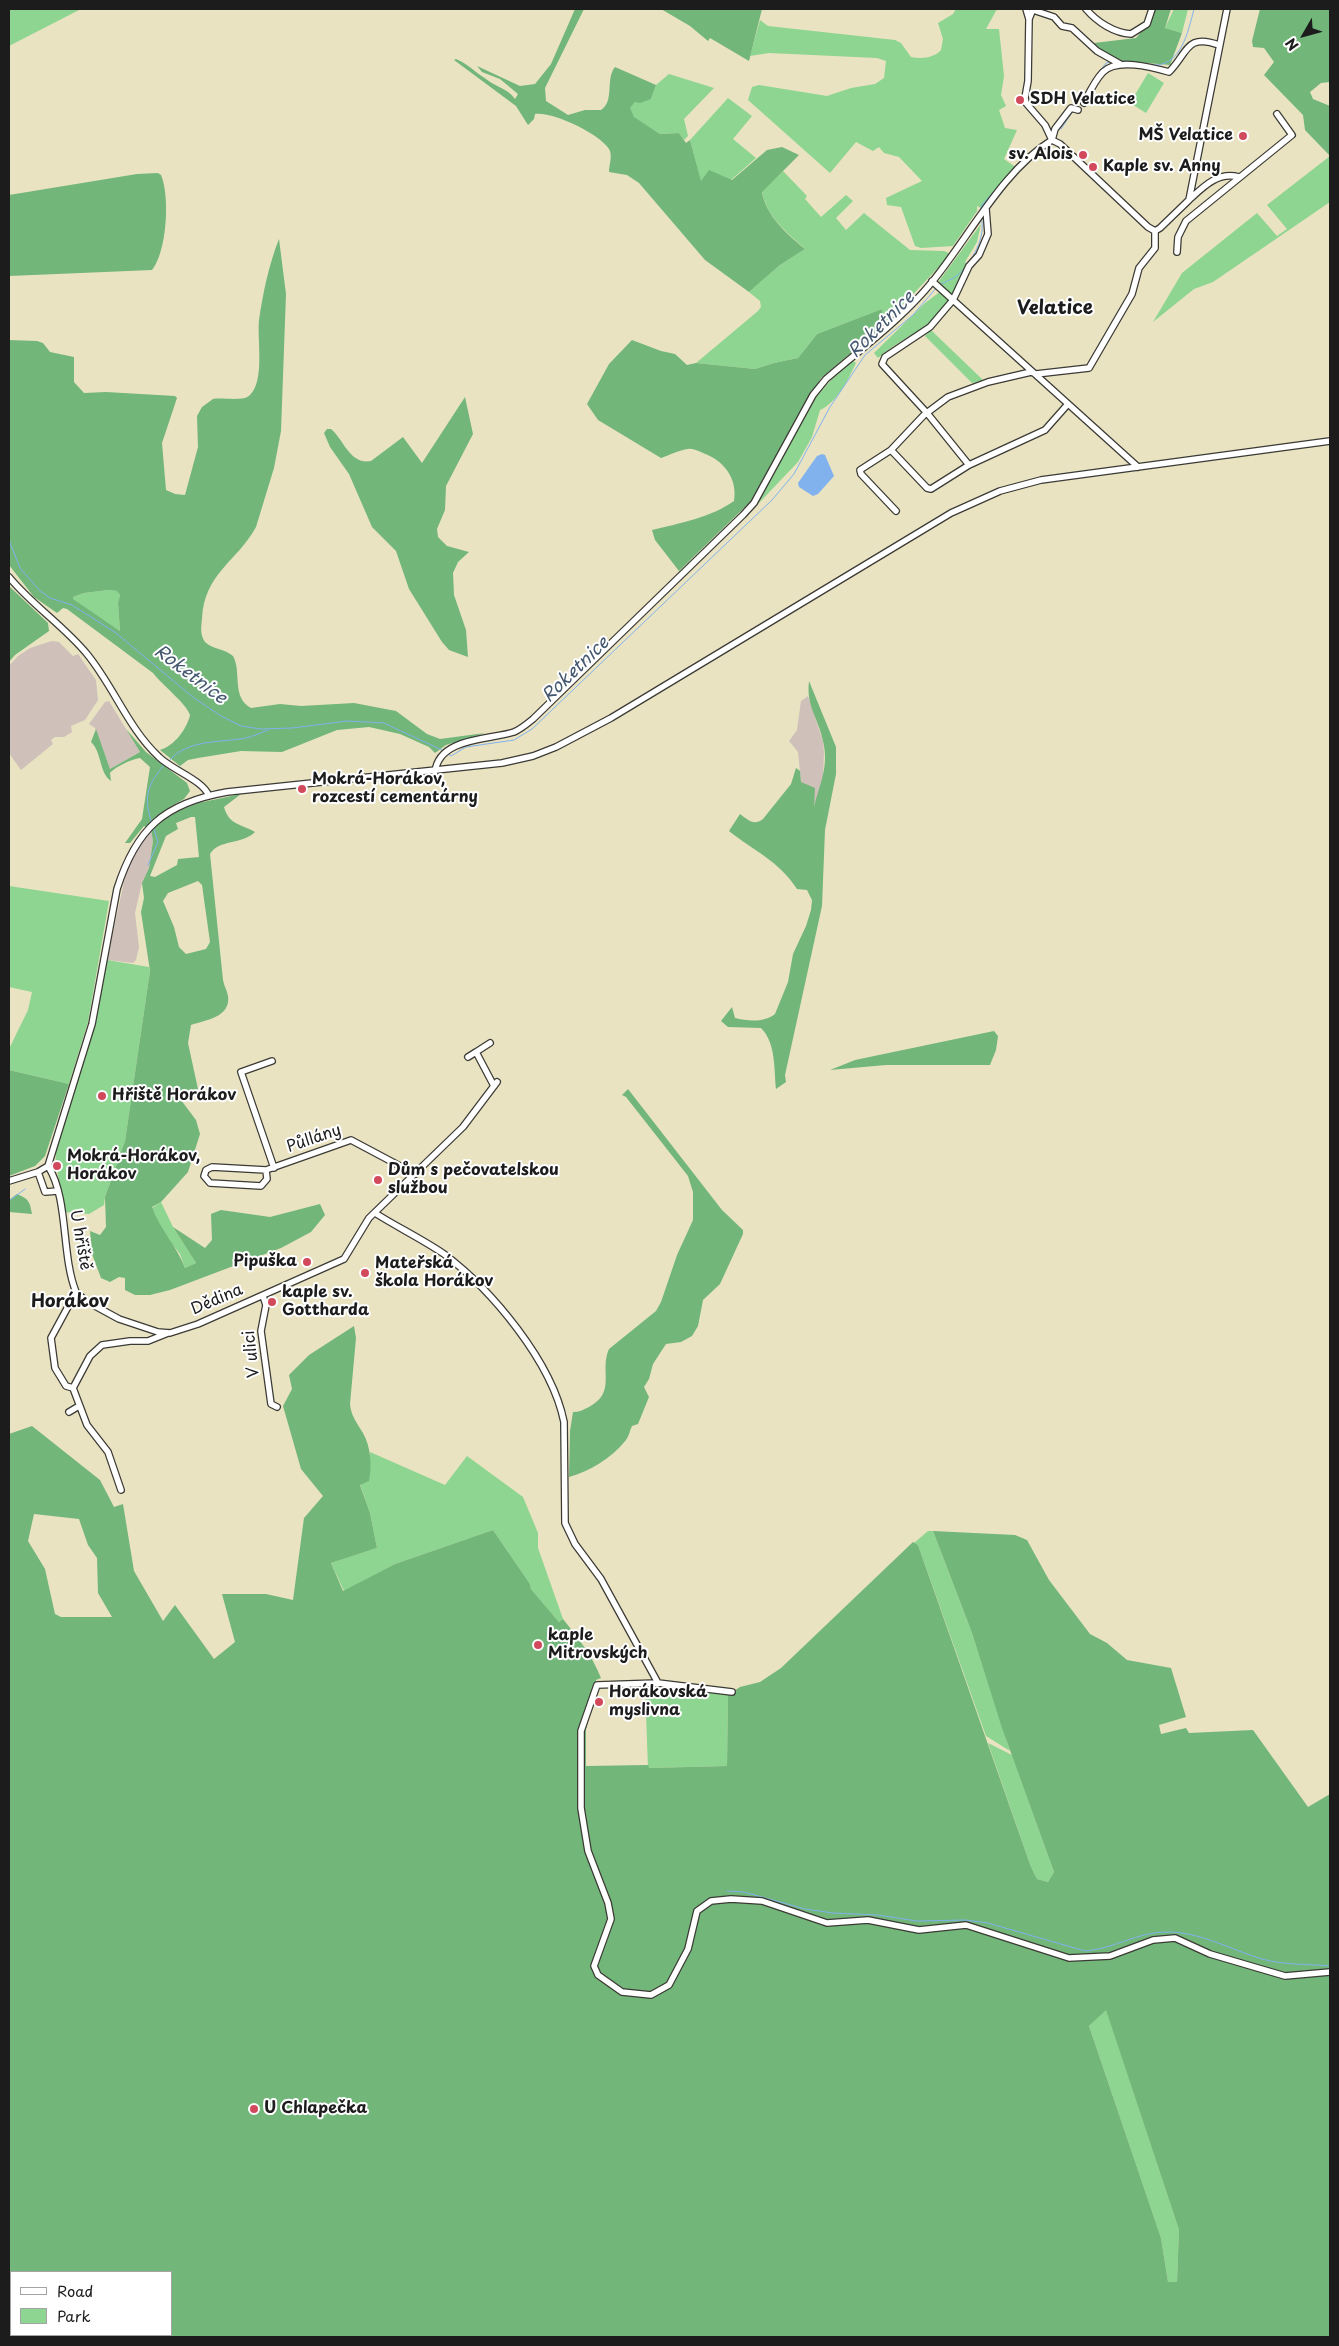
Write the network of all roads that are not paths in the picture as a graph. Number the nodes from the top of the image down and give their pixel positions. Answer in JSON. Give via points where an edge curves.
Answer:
{"nodes":[{"id":1,"x":1026,"y":9,"type":"edge"},
{"id":2,"x":1033,"y":9,"type":"edge"},
{"id":3,"x":1086,"y":9,"type":"edge"},
{"id":4,"x":1152,"y":9,"type":"edge"},
{"id":5,"x":1226,"y":9,"type":"edge"},
{"id":6,"x":1029,"y":19,"type":"junction"},
{"id":7,"x":1219,"y":45,"type":"junction"},
{"id":8,"x":1116,"y":62,"type":"junction"},
{"id":9,"x":1084,"y":103,"type":"dead end"},
{"id":10,"x":1076,"y":110,"type":"dead end"},
{"id":11,"x":1277,"y":114,"type":"dead end"},
{"id":12,"x":1052,"y":140,"type":"junction"},
{"id":13,"x":1239,"y":177,"type":"junction"},
{"id":14,"x":1189,"y":200,"type":"junction"},
{"id":15,"x":982,"y":213,"type":"junction"},
{"id":16,"x":1155,"y":231,"type":"junction"},
{"id":17,"x":1177,"y":252,"type":"dead end"},
{"id":18,"x":936,"y":285,"type":"junction"},
{"id":19,"x":953,"y":300,"type":"junction"},
{"id":20,"x":1036,"y":374,"type":"junction"},
{"id":21,"x":1068,"y":404,"type":"junction"},
{"id":22,"x":927,"y":413,"type":"junction"},
{"id":23,"x":1330,"y":441,"type":"edge"},
{"id":24,"x":891,"y":450,"type":"junction"},
{"id":25,"x":969,"y":465,"type":"junction"},
{"id":26,"x":1138,"y":467,"type":"junction"},
{"id":27,"x":896,"y":511,"type":"dead end"},
{"id":28,"x":9,"y":577,"type":"edge"},
{"id":29,"x":435,"y":772,"type":"junction"},
{"id":30,"x":209,"y":796,"type":"junction"},
{"id":31,"x":490,"y":1042,"type":"dead end"},
{"id":32,"x":476,"y":1052,"type":"junction"},
{"id":33,"x":468,"y":1057,"type":"dead end"},
{"id":34,"x":272,"y":1061,"type":"dead end"},
{"id":35,"x":48,"y":1166,"type":"junction"},
{"id":36,"x":274,"y":1168,"type":"junction"},
{"id":37,"x":266,"y":1170,"type":"junction"},
{"id":38,"x":38,"y":1172,"type":"junction"},
{"id":39,"x":415,"y":1174,"type":"junction"},
{"id":40,"x":9,"y":1180,"type":"edge"},
{"id":41,"x":58,"y":1191,"type":"junction"},
{"id":42,"x":375,"y":1213,"type":"junction"},
{"id":43,"x":76,"y":1292,"type":"junction"},
{"id":44,"x":263,"y":1296,"type":"junction"},
{"id":45,"x":158,"y":1332,"type":"joint"},
{"id":46,"x":170,"y":1333,"type":"junction"},
{"id":47,"x":72,"y":1388,"type":"junction"},
{"id":48,"x":79,"y":1406,"type":"junction"},
{"id":49,"x":277,"y":1407,"type":"dead end"},
{"id":50,"x":69,"y":1412,"type":"dead end"},
{"id":51,"x":122,"y":1490,"type":"dead end"},
{"id":52,"x":658,"y":1682,"type":"junction"},
{"id":53,"x":732,"y":1692,"type":"dead end"},
{"id":54,"x":1330,"y":1972,"type":"edge"}],
"edges":[{"from":1,"to":6,"type":"street"},
{"from":2,"to":6,"type":"street"},
{"from":2,"to":8,"type":"street","via":[[1054,17],[1062,26],[1072,28],[1097,51]]},
{"from":3,"to":4,"type":"street","via":[[1115,30],[1132,34],[1147,24]]},
{"from":5,"to":7,"type":"street"},
{"from":6,"to":12,"type":"street","via":[[1025,98]]},
{"from":7,"to":8,"type":"street","via":[[1202,40],[1188,45],[1169,72]]},
{"from":7,"to":14,"type":"street"},
{"from":8,"to":9,"type":"street","via":[[1103,72]]},
{"from":10,"to":12,"type":"street","via":[[1071,108],[1055,129]]},
{"from":11,"to":13,"type":"street","via":[[1292,135]]},
{"from":12,"to":15,"type":"street","via":[[1026,160]]},
{"from":12,"to":16,"type":"street"},
{"from":13,"to":14,"type":"street","via":[[1212,180]]},
{"from":13,"to":17,"type":"street","via":[[1186,221],[1178,237]]},
{"from":14,"to":16,"type":"street"},
{"from":15,"to":18,"type":"street"},
{"from":15,"to":19,"type":"street","via":[[988,234],[978,255],[968,266]]},
{"from":16,"to":20,"type":"street","via":[[1154,248],[1139,268],[1132,294],[1089,368]]},
{"from":18,"to":19,"type":"street"},
{"from":18,"to":29,"type":"street","via":[[826,379],[813,395],[754,504],[546,708],[518,730],[469,741],[450,751]]},
{"from":19,"to":20,"type":"street"},
{"from":19,"to":22,"type":"street","via":[[930,328],[882,360],[884,368]]},
{"from":20,"to":21,"type":"street"},
{"from":20,"to":22,"type":"street","via":[[1010,376],[970,387],[948,397]]},
{"from":21,"to":25,"type":"street","via":[[1045,430]]},
{"from":21,"to":26,"type":"street"},
{"from":22,"to":24,"type":"street"},
{"from":22,"to":25,"type":"street"},
{"from":23,"to":26,"type":"street"},
{"from":24,"to":25,"type":"street","via":[[929,490]]},
{"from":24,"to":27,"type":"street","via":[[860,470]]},
{"from":26,"to":29,"type":"street","via":[[1041,480],[984,497],[951,513],[574,739],[517,760]]},
{"from":28,"to":30,"type":"street","via":[[86,653],[137,732],[162,761],[204,786]]},
{"from":29,"to":30,"type":"street"},
{"from":30,"to":35,"type":"street","via":[[180,806],[152,824],[131,852],[117,889],[92,1024]]},
{"from":31,"to":32,"type":"street"},
{"from":32,"to":33,"type":"street"},
{"from":32,"to":39,"type":"street","via":[[496,1084],[464,1127]]},
{"from":34,"to":36,"type":"street","name":"Půllány","via":[[241,1072]]},
{"from":35,"to":38,"type":"street"},
{"from":35,"to":41,"type":"street","name":"U hřiště","via":[[54,1174]]},
{"from":36,"to":37,"type":"street","name":"Půllány"},
{"from":36,"to":39,"type":"street","name":"Půllány","via":[[351,1140]]},
{"from":37,"to":37,"type":"street","name":"Půllány","via":[[212,1167],[204,1173],[210,1183],[261,1186],[267,1179]]},
{"from":38,"to":40,"type":"street"},
{"from":38,"to":41,"type":"street","name":"U hřiště","via":[[45,1192]]},
{"from":39,"to":42,"type":"street"},
{"from":41,"to":43,"type":"street","name":"U hřiště"},
{"from":42,"to":44,"type":"street","name":"Dědina","via":[[344,1259]]},
{"from":42,"to":52,"type":"street","via":[[461,1268],[525,1336],[560,1406],[564,1422],[564,1523],[601,1579]]},
{"from":43,"to":45,"type":"street","name":"U hřiště","via":[[119,1319]]},
{"from":43,"to":47,"type":"street","via":[[51,1338],[55,1368],[66,1386]]},
{"from":44,"to":46,"type":"street","name":"Dědina"},
{"from":44,"to":49,"type":"street","name":"V ulici","via":[[266,1306],[261,1330],[271,1404]]},
{"from":45,"to":46,"type":"street","name":"Dědina"},
{"from":46,"to":47,"type":"street","via":[[148,1341],[102,1345],[90,1356]]},
{"from":47,"to":48,"type":"street"},
{"from":48,"to":50,"type":"street"},
{"from":48,"to":51,"type":"street","via":[[86,1424],[108,1452]]},
{"from":52,"to":53,"type":"street"},
{"from":52,"to":54,"type":"street","via":[[597,1685],[581,1731],[581,1808],[588,1852],[608,1904],[610,1919],[594,1966],[598,1975],[622,1992],[651,1995],[669,1984],[688,1949],[697,1911],[711,1901],[731,1899],[762,1901],[827,1923],[868,1920],[919,1930],[966,1925],[1069,1958],[1110,1956],[1153,1940],[1175,1938],[1210,1954],[1285,1976]]}]}
